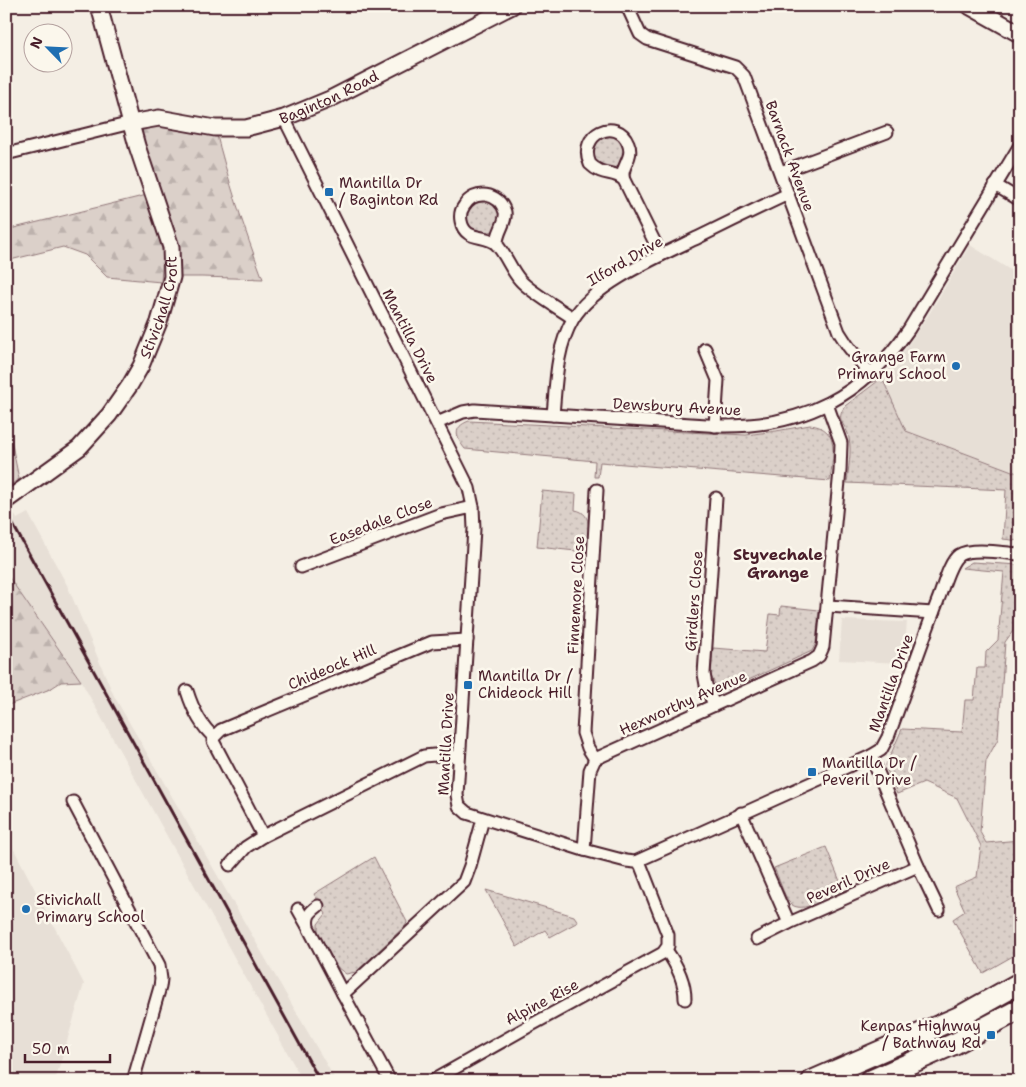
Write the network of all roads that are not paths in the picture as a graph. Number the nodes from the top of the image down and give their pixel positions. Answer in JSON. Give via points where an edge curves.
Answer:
{"nodes":[{"id":1,"x":99,"y":6,"type":"edge"},
{"id":2,"x":512,"y":6,"type":"edge"},
{"id":3,"x":627,"y":6,"type":"edge"},
{"id":4,"x":970,"y":6,"type":"edge"},
{"id":5,"x":1020,"y":34,"type":"edge"},
{"id":6,"x":284,"y":118,"type":"junction"},
{"id":7,"x":131,"y":123,"type":"junction"},
{"id":8,"x":887,"y":132,"type":"dead end"},
{"id":9,"x":1020,"y":145,"type":"edge"},
{"id":10,"x":6,"y":154,"type":"edge"},
{"id":11,"x":781,"y":172,"type":"junction"},
{"id":12,"x":624,"y":180,"type":"junction"},
{"id":13,"x":995,"y":185,"type":"junction"},
{"id":14,"x":788,"y":194,"type":"junction"},
{"id":15,"x":1020,"y":200,"type":"edge"},
{"id":16,"x":497,"y":245,"type":"junction"},
{"id":17,"x":661,"y":255,"type":"junction"},
{"id":18,"x":573,"y":318,"type":"junction"},
{"id":19,"x":703,"y":346,"type":"dead end"},
{"id":20,"x":871,"y":375,"type":"junction"},
{"id":21,"x":827,"y":404,"type":"junction"},
{"id":22,"x":554,"y":415,"type":"junction"},
{"id":23,"x":437,"y":423,"type":"junction"},
{"id":24,"x":715,"y":426,"type":"junction"},
{"id":25,"x":596,"y":490,"type":"dead end"},
{"id":26,"x":716,"y":498,"type":"dead end"},
{"id":27,"x":7,"y":500,"type":"edge"},
{"id":28,"x":473,"y":507,"type":"junction"},
{"id":29,"x":1020,"y":554,"type":"edge"},
{"id":30,"x":301,"y":567,"type":"dead end"},
{"id":31,"x":828,"y":606,"type":"junction"},
{"id":32,"x":933,"y":613,"type":"junction"},
{"id":33,"x":467,"y":640,"type":"junction"},
{"id":34,"x":188,"y":691,"type":"dead end"},
{"id":35,"x":714,"y":705,"type":"junction"},
{"id":36,"x":214,"y":737,"type":"junction"},
{"id":37,"x":871,"y":756,"type":"junction"},
{"id":38,"x":459,"y":757,"type":"junction"},
{"id":39,"x":595,"y":759,"type":"junction"},
{"id":40,"x":73,"y":802,"type":"dead end"},
{"id":41,"x":741,"y":814,"type":"junction"},
{"id":42,"x":483,"y":819,"type":"junction"},
{"id":43,"x":263,"y":836,"type":"junction"},
{"id":44,"x":584,"y":850,"type":"junction"},
{"id":45,"x":639,"y":861,"type":"junction"},
{"id":46,"x":230,"y":864,"type":"dead end"},
{"id":47,"x":918,"y":866,"type":"junction"},
{"id":48,"x":318,"y":906,"type":"dead end"},
{"id":49,"x":298,"y":909,"type":"dead end"},
{"id":50,"x":939,"y":910,"type":"dead end"},
{"id":51,"x":789,"y":923,"type":"junction"},
{"id":52,"x":308,"y":927,"type":"junction"},
{"id":53,"x":757,"y":939,"type":"dead end"},
{"id":54,"x":666,"y":950,"type":"junction"},
{"id":55,"x":1020,"y":983,"type":"edge"},
{"id":56,"x":343,"y":994,"type":"junction"},
{"id":57,"x":685,"y":999,"type":"dead end"},
{"id":58,"x":1020,"y":1003,"type":"edge"},
{"id":59,"x":1020,"y":1009,"type":"edge"},
{"id":60,"x":910,"y":1039,"type":"junction"},
{"id":61,"x":133,"y":1081,"type":"edge"},
{"id":62,"x":390,"y":1081,"type":"edge"},
{"id":63,"x":432,"y":1081,"type":"edge"},
{"id":64,"x":812,"y":1081,"type":"edge"},
{"id":65,"x":870,"y":1081,"type":"edge"}],
"edges":[{"from":1,"to":7,"type":"street","name":"Stivichall Croft"},
{"from":2,"to":6,"type":"street","name":"Baginton Road","via":[[330,99]]},
{"from":3,"to":11,"type":"street","name":"Barnack Avenue","via":[[640,34],[647,39],[740,71],[747,81]]},
{"from":4,"to":5,"type":"main road"},
{"from":6,"to":7,"type":"street","name":"Baginton Road","via":[[236,129],[160,118]]},
{"from":6,"to":23,"type":"street","name":"Mantilla Drive"},
{"from":7,"to":10,"type":"street"},
{"from":7,"to":27,"type":"street","name":"Stivichall Croft","via":[[172,247],[172,277],[159,322],[135,376],[101,425],[79,448]]},
{"from":8,"to":11,"type":"street"},
{"from":9,"to":13,"type":"street","name":"Dewsbury Avenue"},
{"from":11,"to":14,"type":"street","name":"Barnack Avenue"},
{"from":12,"to":12,"type":"street","via":[[599,171],[590,164],[587,148],[597,133],[612,130],[626,139],[630,150],[622,173]]},
{"from":12,"to":17,"type":"street"},
{"from":13,"to":15,"type":"street"},
{"from":13,"to":20,"type":"street","name":"Dewsbury Avenue","via":[[909,329]]},
{"from":14,"to":17,"type":"street","name":"Ilford Drive"},
{"from":14,"to":20,"type":"street","name":"Barnack Avenue","via":[[839,332]]},
{"from":16,"to":16,"type":"street","via":[[471,235],[463,227],[462,210],[474,196],[490,196],[502,206],[505,215]]},
{"from":16,"to":18,"type":"street","via":[[521,282]]},
{"from":17,"to":18,"type":"street","name":"Ilford Drive","via":[[612,282],[590,298]]},
{"from":18,"to":22,"type":"street","name":"Ilford Drive","via":[[559,355]]},
{"from":19,"to":24,"type":"street","via":[[718,380]]},
{"from":20,"to":21,"type":"street","name":"Dewsbury Avenue"},
{"from":21,"to":24,"type":"street","name":"Dewsbury Avenue","via":[[772,423]]},
{"from":21,"to":31,"type":"street","name":"Hexworthy Avenue","via":[[842,443]]},
{"from":22,"to":23,"type":"street","name":"Dewsbury Avenue","via":[[469,410]]},
{"from":22,"to":24,"type":"street","name":"Dewsbury Avenue"},
{"from":23,"to":28,"type":"street","name":"Mantilla Drive","via":[[466,481]]},
{"from":25,"to":39,"type":"street","name":"Finnemore Close","via":[[582,733]]},
{"from":26,"to":35,"type":"street","name":"Girdlers Close","via":[[704,674]]},
{"from":28,"to":30,"type":"street","name":"Easedale Close","via":[[441,514]]},
{"from":28,"to":33,"type":"street","name":"Mantilla Drive"},
{"from":29,"to":32,"type":"street","name":"Mantilla Drive","via":[[973,551],[960,554],[950,568]]},
{"from":31,"to":32,"type":"street"},
{"from":31,"to":35,"type":"street","name":"Hexworthy Avenue","via":[[823,646],[817,658]]},
{"from":32,"to":37,"type":"street","name":"Mantilla Drive","via":[[886,742]]},
{"from":33,"to":36,"type":"street","name":"Chideock Hill","via":[[432,642],[221,730]]},
{"from":33,"to":38,"type":"street","name":"Mantilla Drive"},
{"from":34,"to":36,"type":"street","via":[[191,704]]},
{"from":35,"to":39,"type":"street","name":"Hexworthy Avenue"},
{"from":36,"to":43,"type":"street","via":[[215,746]]},
{"from":37,"to":41,"type":"street","name":"Mantilla Drive"},
{"from":37,"to":47,"type":"street"},
{"from":38,"to":42,"type":"street","name":"Mantilla Drive","via":[[458,802],[464,811]]},
{"from":38,"to":43,"type":"street","via":[[424,756]]},
{"from":39,"to":44,"type":"street","via":[[590,770]]},
{"from":40,"to":61,"type":"street","via":[[159,965],[160,987]]},
{"from":41,"to":45,"type":"street","name":"Mantilla Drive"},
{"from":41,"to":51,"type":"street"},
{"from":42,"to":44,"type":"street","name":"Mantilla Drive"},
{"from":42,"to":56,"type":"street","via":[[464,882]]},
{"from":43,"to":46,"type":"street","via":[[246,847]]},
{"from":44,"to":45,"type":"street","name":"Mantilla Drive","via":[[626,861]]},
{"from":45,"to":54,"type":"street","via":[[668,935]]},
{"from":47,"to":50,"type":"street"},
{"from":47,"to":51,"type":"street","name":"Peveril Drive"},
{"from":48,"to":52,"type":"street","via":[[308,915]]},
{"from":49,"to":52,"type":"street"},
{"from":51,"to":53,"type":"street","name":"Peveril Drive"},
{"from":52,"to":56,"type":"street"},
{"from":54,"to":57,"type":"street","via":[[676,962]]},
{"from":54,"to":63,"type":"street","name":"Alpine Rise"},
{"from":55,"to":60,"type":"highway","via":[[959,1017]]},
{"from":56,"to":62,"type":"street"},
{"from":58,"to":60,"type":"highway","via":[[1009,1003],[953,1029]]},
{"from":59,"to":65,"type":"highway","via":[[956,1043]]},
{"from":60,"to":64,"type":"highway"}]}
